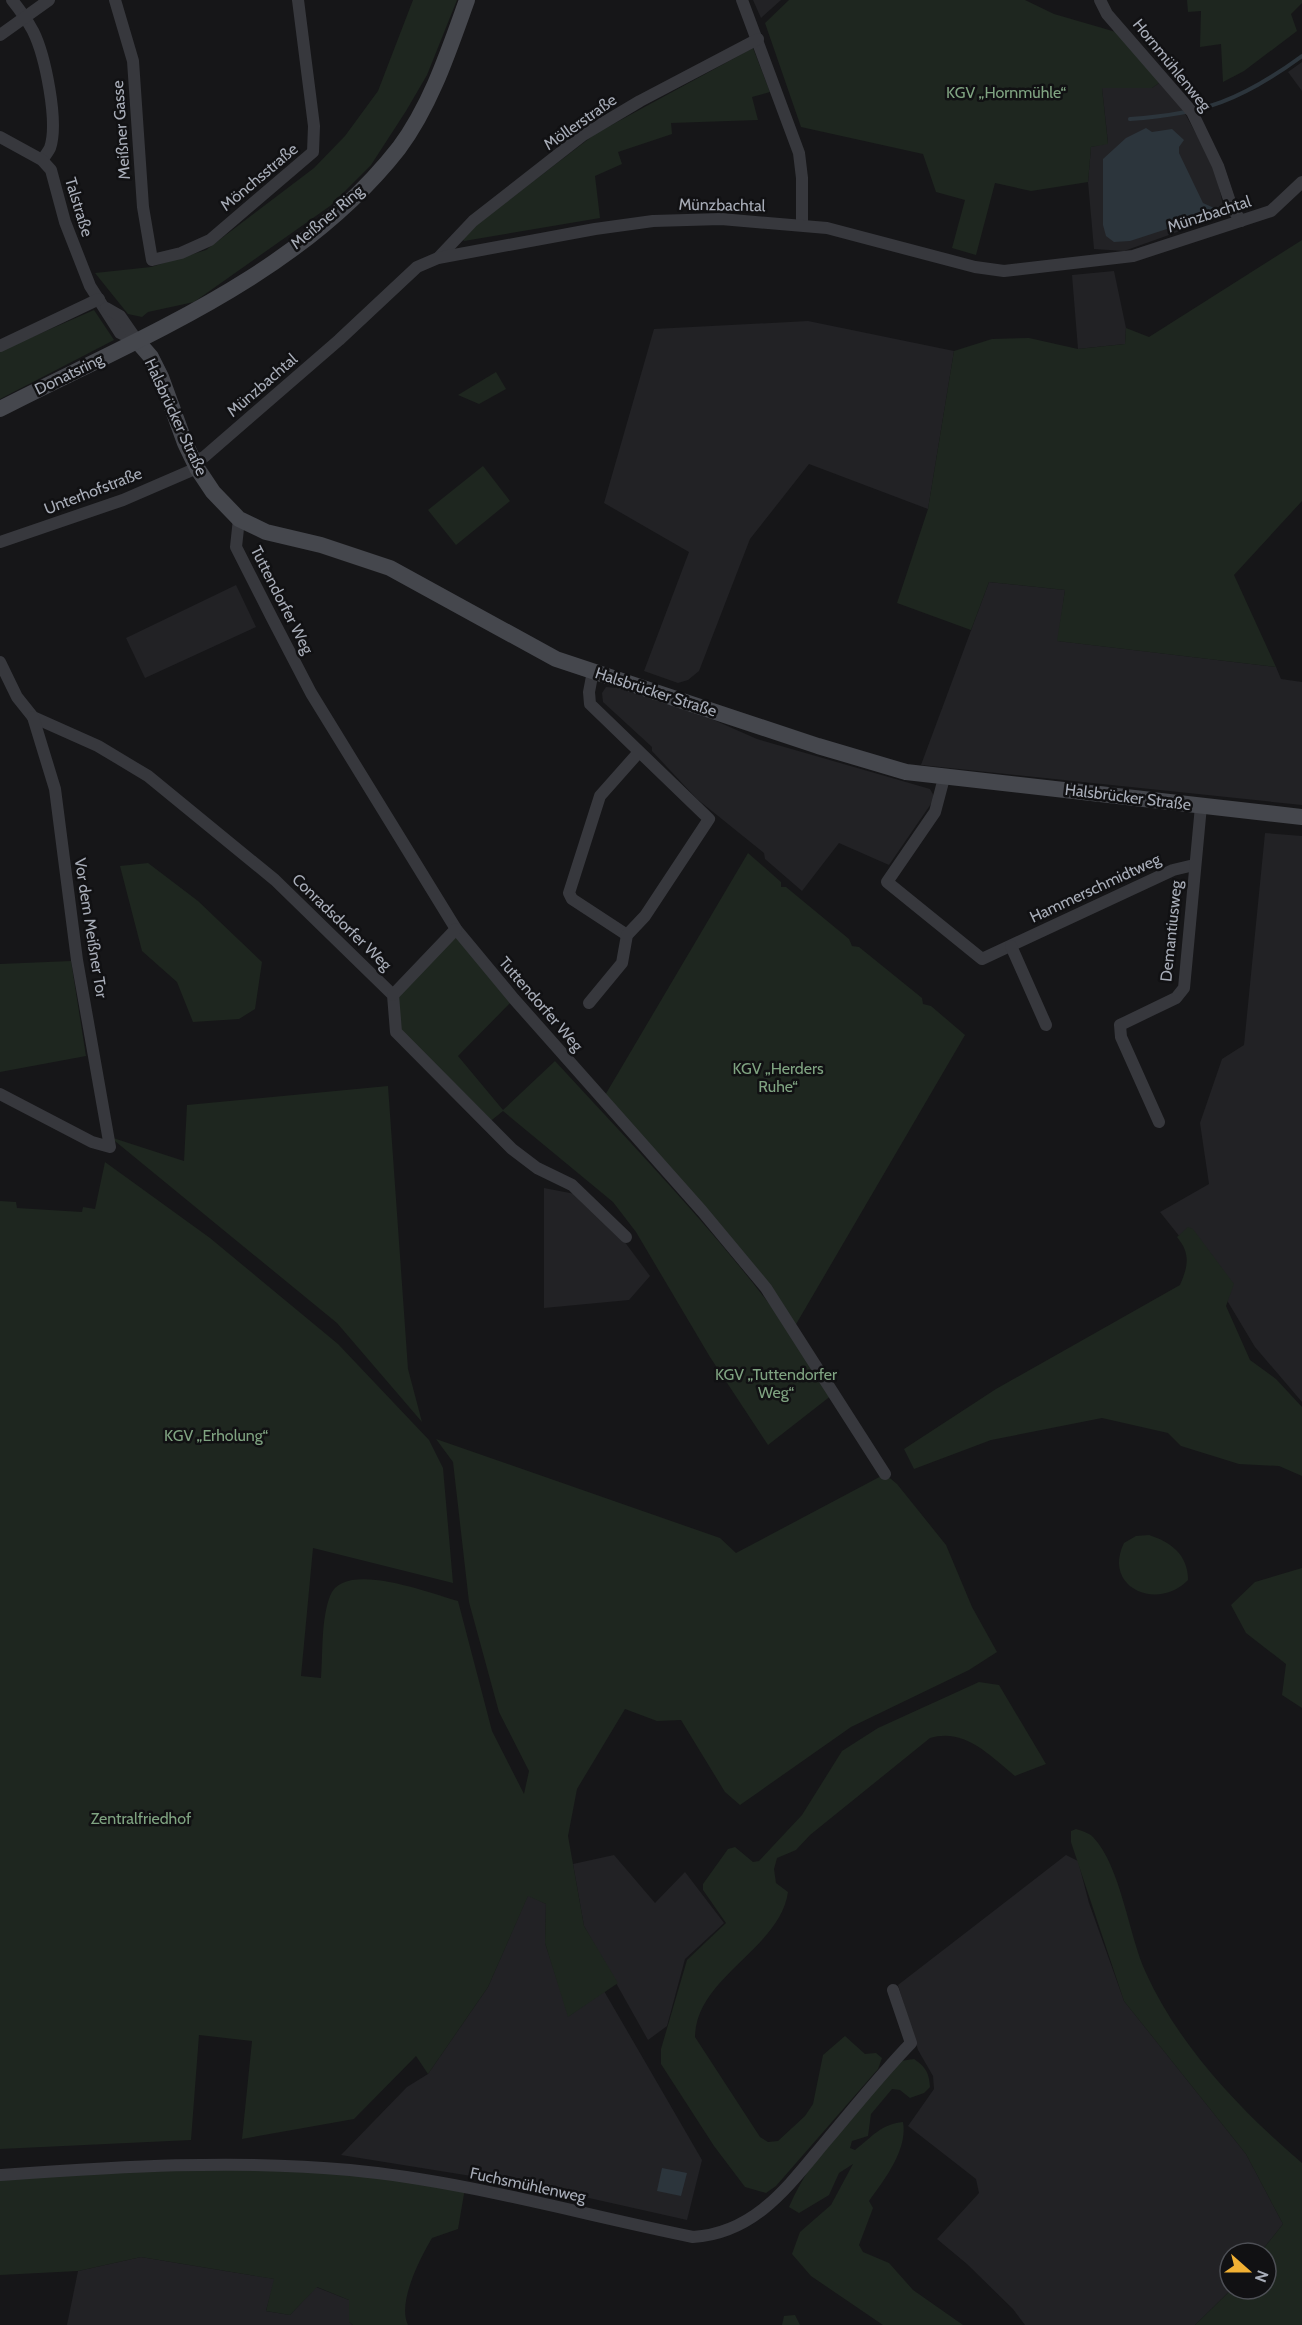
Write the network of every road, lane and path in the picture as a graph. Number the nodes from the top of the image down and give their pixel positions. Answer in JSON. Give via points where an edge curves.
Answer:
{"nodes":[{"id":1,"x":12,"y":0,"type":"edge"},
{"id":2,"x":49,"y":0,"type":"edge"},
{"id":3,"x":115,"y":0,"type":"edge"},
{"id":4,"x":298,"y":0,"type":"edge"},
{"id":5,"x":467,"y":0,"type":"edge"},
{"id":6,"x":742,"y":0,"type":"edge"},
{"id":7,"x":1100,"y":0,"type":"edge"},
{"id":8,"x":24,"y":16,"type":"junction"},
{"id":9,"x":0,"y":34,"type":"edge"},
{"id":10,"x":758,"y":39,"type":"junction"},
{"id":11,"x":0,"y":137,"type":"edge"},
{"id":12,"x":42,"y":160,"type":"junction"},
{"id":13,"x":1302,"y":182,"type":"edge"},
{"id":14,"x":1241,"y":221,"type":"junction"},
{"id":15,"x":802,"y":225,"type":"junction"},
{"id":16,"x":438,"y":258,"type":"junction"},
{"id":17,"x":153,"y":260,"type":"joint"},
{"id":18,"x":103,"y":303,"type":"junction"},
{"id":19,"x":138,"y":342,"type":"junction"},
{"id":20,"x":0,"y":346,"type":"edge"},
{"id":21,"x":0,"y":409,"type":"edge"},
{"id":22,"x":196,"y":464,"type":"junction"},
{"id":23,"x":240,"y":519,"type":"junction"},
{"id":24,"x":0,"y":543,"type":"edge"},
{"id":25,"x":0,"y":662,"type":"edge"},
{"id":26,"x":593,"y":671,"type":"junction"},
{"id":27,"x":33,"y":717,"type":"junction"},
{"id":28,"x":639,"y":752,"type":"junction"},
{"id":29,"x":944,"y":778,"type":"junction"},
{"id":30,"x":1202,"y":806,"type":"junction"},
{"id":31,"x":1302,"y":817,"type":"edge"},
{"id":32,"x":1194,"y":865,"type":"junction"},
{"id":33,"x":456,"y":929,"type":"junction"},
{"id":34,"x":627,"y":935,"type":"junction"},
{"id":35,"x":1011,"y":946,"type":"junction"},
{"id":36,"x":393,"y":994,"type":"junction"},
{"id":37,"x":589,"y":1003,"type":"dead end"},
{"id":38,"x":1046,"y":1025,"type":"dead end"},
{"id":39,"x":0,"y":1094,"type":"edge"},
{"id":40,"x":1160,"y":1122,"type":"dead end"},
{"id":41,"x":626,"y":1237,"type":"dead end"},
{"id":42,"x":885,"y":1474,"type":"dead end"},
{"id":43,"x":893,"y":1990,"type":"dead end"},
{"id":44,"x":0,"y":2175,"type":"edge"}],
"edges":[{"from":1,"to":8,"type":"street"},
{"from":2,"to":8,"type":"street"},
{"from":3,"to":17,"type":"street","name":"Meißner Gasse","via":[[133,61],[143,207]]},
{"from":4,"to":17,"type":"street","name":"Mönchsstraße","via":[[314,152],[210,240]]},
{"from":5,"to":19,"type":"main road","name":"Meißner Ring","via":[[429,97],[399,147],[352,200],[262,270]]},
{"from":6,"to":10,"type":"street"},
{"from":7,"to":14,"type":"street","name":"Hornmühlenweg","via":[[1107,14],[1197,121],[1232,208]]},
{"from":8,"to":9,"type":"street"},
{"from":8,"to":12,"type":"street","via":[[39,48],[49,94],[50,149]]},
{"from":10,"to":15,"type":"street","via":[[799,153]]},
{"from":10,"to":16,"type":"street","name":"Möllerstraße","via":[[583,135],[473,221]]},
{"from":11,"to":12,"type":"street"},
{"from":12,"to":18,"type":"street","name":"Talstraße","via":[[51,170],[83,270]]},
{"from":13,"to":14,"type":"street","name":"Münzbachtal","via":[[1271,211]]},
{"from":14,"to":15,"type":"street","name":"Münzbachtal","via":[[1133,256],[1004,271]]},
{"from":15,"to":16,"type":"street","name":"Münzbachtal","via":[[721,219],[653,221]]},
{"from":16,"to":22,"type":"street","name":"Münzbachtal","via":[[417,267]]},
{"from":18,"to":19,"type":"street","name":"Talstraße","via":[[120,333]]},
{"from":18,"to":20,"type":"street"},
{"from":19,"to":21,"type":"main road","name":"Donatsring"},
{"from":19,"to":22,"type":"main road","name":"Halsbrücker Straße","via":[[161,376]]},
{"from":22,"to":23,"type":"main road","name":"Halsbrücker Straße","via":[[213,492]]},
{"from":22,"to":24,"type":"street","name":"Unterhofstraße","via":[[123,500]]},
{"from":23,"to":26,"type":"main road","name":"Halsbrücker Straße","via":[[266,532],[390,568],[544,654]]},
{"from":23,"to":33,"type":"street","name":"Tuttendorfer Weg","via":[[236,547],[287,648]]},
{"from":25,"to":27,"type":"street","name":"Conradsdorfer Weg","via":[[17,698]]},
{"from":26,"to":28,"type":"street","via":[[590,704]]},
{"from":26,"to":29,"type":"main road","name":"Halsbrücker Straße","via":[[818,747],[906,772]]},
{"from":27,"to":36,"type":"street","name":"Conradsdorfer Weg","via":[[98,746],[148,776],[275,880]]},
{"from":27,"to":39,"type":"street","name":"Vor dem Meißner Tor","via":[[55,789],[77,960],[110,1147],[92,1142]]},
{"from":28,"to":34,"type":"street","via":[[600,796],[569,893],[572,899]]},
{"from":28,"to":34,"type":"street","via":[[709,819],[645,916]]},
{"from":29,"to":30,"type":"main road","name":"Halsbrücker Straße","via":[[1018,783]]},
{"from":29,"to":35,"type":"street","name":"Hammerschmidtweg","via":[[935,812],[887,882],[982,959]]},
{"from":30,"to":31,"type":"main road","name":"Halsbrücker Straße"},
{"from":30,"to":32,"type":"street","name":"Demantiusweg"},
{"from":32,"to":35,"type":"street","name":"Hammerschmidtweg","via":[[1173,870]]},
{"from":32,"to":40,"type":"street","name":"Demantiusweg","via":[[1184,988],[1176,998],[1120,1025],[1121,1037]]},
{"from":33,"to":36,"type":"street"},
{"from":33,"to":42,"type":"street","name":"Tuttendorfer Weg","via":[[766,1288]]},
{"from":34,"to":37,"type":"street","via":[[622,963]]},
{"from":35,"to":38,"type":"street"},
{"from":36,"to":41,"type":"street","name":"Conradsdorfer Weg","via":[[396,1032],[512,1149],[537,1168],[572,1185]]},
{"from":43,"to":44,"type":"street","name":"Fuchsmühlenweg","via":[[911,2043],[789,2187],[741,2224],[707,2236],[693,2237],[548,2204],[350,2170],[206,2164]]}]}
